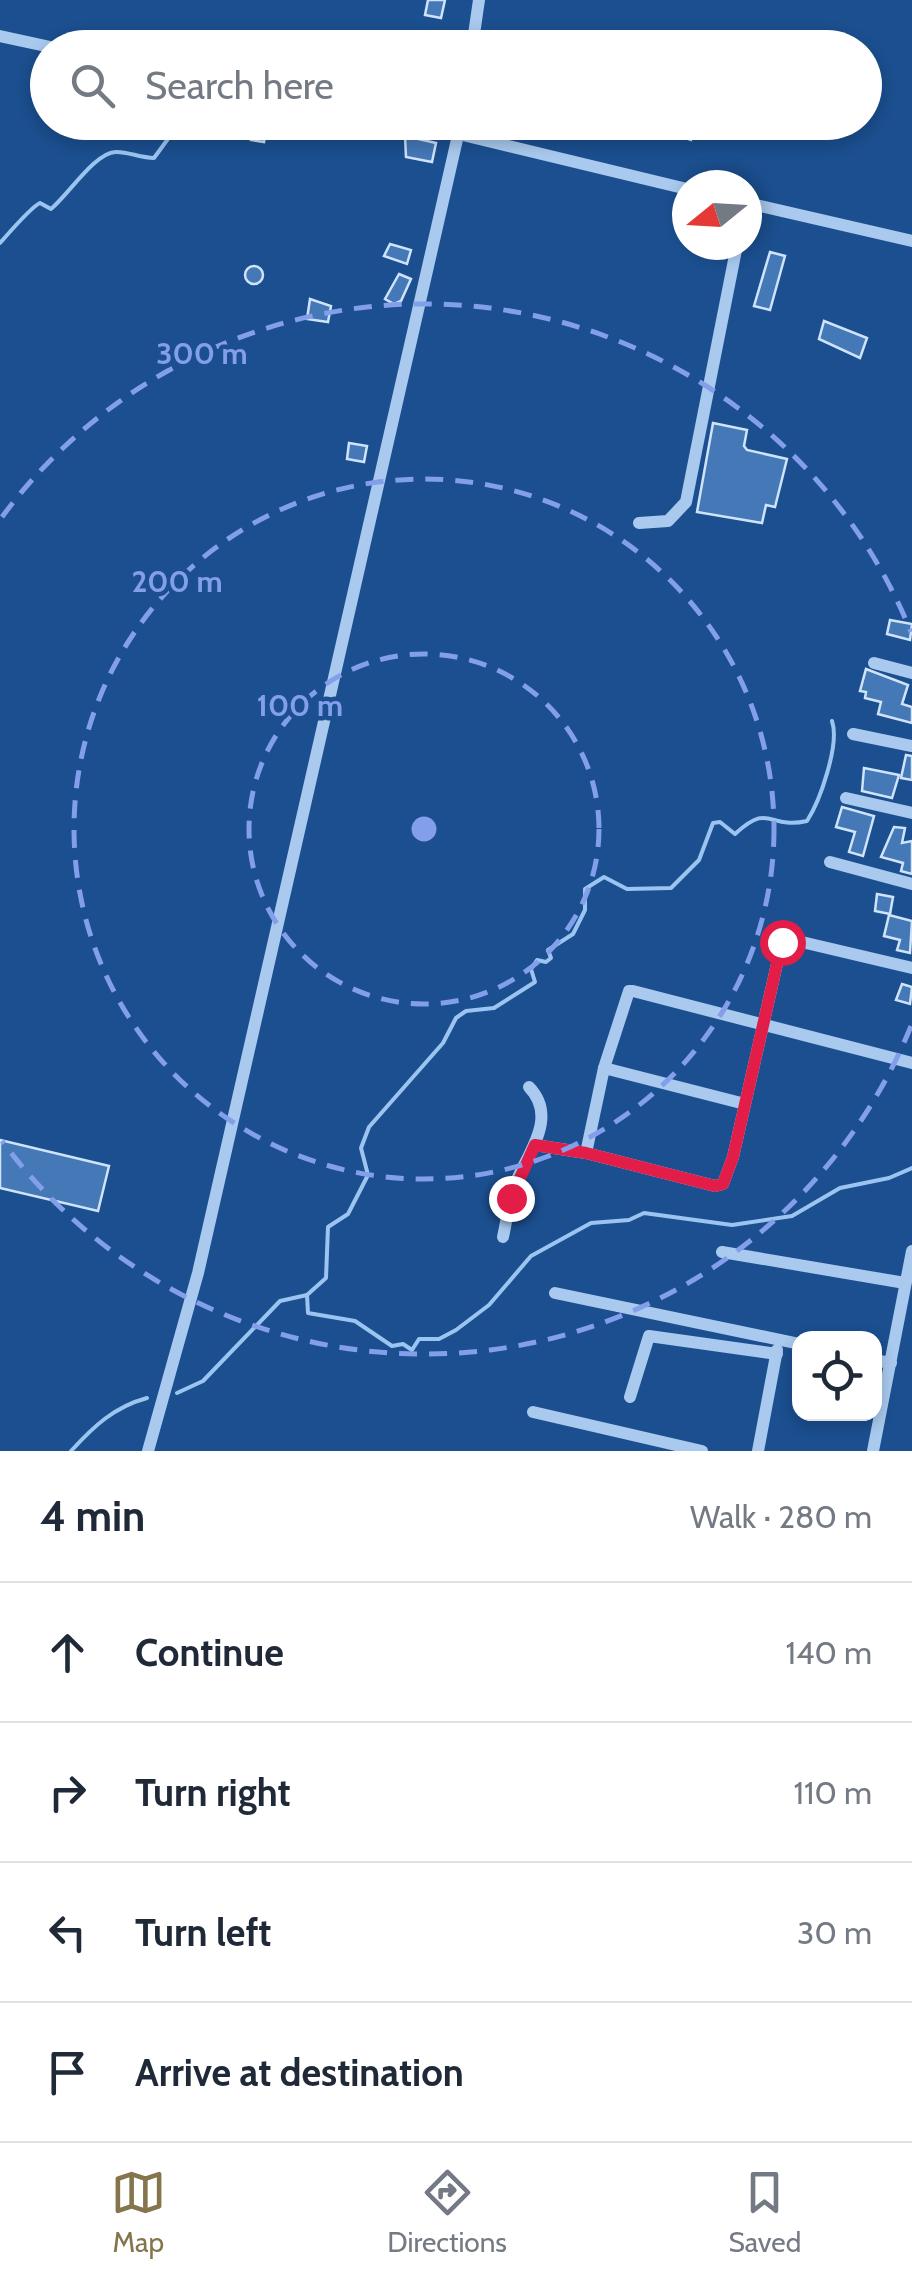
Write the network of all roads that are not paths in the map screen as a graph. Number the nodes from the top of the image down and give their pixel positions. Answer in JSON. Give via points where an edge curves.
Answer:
{"nodes":[{"id":1,"x":479,"y":0,"type":"edge"},
{"id":2,"x":475,"y":30,"type":"edge"},
{"id":3,"x":0,"y":36,"type":"edge"},
{"id":4,"x":30,"y":43,"type":"edge"},
{"id":5,"x":457,"y":140,"type":"edge"},
{"id":6,"x":505,"y":140,"type":"edge"},
{"id":7,"x":672,"y":185,"type":"edge"},
{"id":8,"x":762,"y":207,"type":"edge"},
{"id":9,"x":912,"y":241,"type":"edge"},
{"id":10,"x":734,"y":260,"type":"edge"},
{"id":11,"x":639,"y":522,"type":"dead end"},
{"id":12,"x":874,"y":663,"type":"dead end"},
{"id":13,"x":912,"y":673,"type":"edge"},
{"id":14,"x":853,"y":734,"type":"dead end"},
{"id":15,"x":912,"y":746,"type":"edge"},
{"id":16,"x":846,"y":798,"type":"dead end"},
{"id":17,"x":912,"y":813,"type":"edge"},
{"id":18,"x":830,"y":862,"type":"dead end"},
{"id":19,"x":912,"y":884,"type":"edge"},
{"id":20,"x":912,"y":968,"type":"edge"},
{"id":21,"x":764,"y":1026,"type":"junction"},
{"id":22,"x":912,"y":1063,"type":"edge"},
{"id":23,"x":604,"y":1068,"type":"junction"},
{"id":24,"x":529,"y":1087,"type":"dead end"},
{"id":25,"x":745,"y":1104,"type":"junction"},
{"id":26,"x":535,"y":1145,"type":"junction"},
{"id":27,"x":586,"y":1153,"type":"junction"},
{"id":28,"x":503,"y":1237,"type":"dead end"},
{"id":29,"x":912,"y":1250,"type":"edge"},
{"id":30,"x":722,"y":1252,"type":"dead end"},
{"id":31,"x":905,"y":1283,"type":"junction"},
{"id":32,"x":555,"y":1294,"type":"dead end"},
{"id":33,"x":906,"y":1310,"type":"edge"},
{"id":34,"x":792,"y":1345,"type":"edge"},
{"id":35,"x":778,"y":1347,"type":"junction"},
{"id":36,"x":882,"y":1361,"type":"edge"},
{"id":37,"x":891,"y":1363,"type":"junction"},
{"id":38,"x":630,"y":1397,"type":"dead end"},
{"id":39,"x":533,"y":1412,"type":"dead end"},
{"id":40,"x":148,"y":1451,"type":"edge"},
{"id":41,"x":702,"y":1451,"type":"edge"},
{"id":42,"x":758,"y":1451,"type":"edge"},
{"id":43,"x":873,"y":1451,"type":"edge"}],
"edges":[{"from":1,"to":2,"type":"street"},
{"from":3,"to":4,"type":"street"},
{"from":5,"to":40,"type":"street","via":[[198,1273]]},
{"from":6,"to":7,"type":"street"},
{"from":8,"to":9,"type":"street"},
{"from":10,"to":11,"type":"street","via":[[686,502],[668,521]]},
{"from":12,"to":13,"type":"street"},
{"from":14,"to":15,"type":"street"},
{"from":16,"to":17,"type":"street"},
{"from":18,"to":19,"type":"street"},
{"from":20,"to":21,"type":"street","via":[[786,939]]},
{"from":21,"to":22,"type":"street"},
{"from":21,"to":23,"type":"street","via":[[629,991]]},
{"from":21,"to":25,"type":"street"},
{"from":23,"to":25,"type":"street"},
{"from":23,"to":27,"type":"street"},
{"from":24,"to":26,"type":"street","via":[[542,1109]]},
{"from":25,"to":27,"type":"street","via":[[719,1185]]},
{"from":26,"to":27,"type":"street"},
{"from":26,"to":28,"type":"street","via":[[516,1182]]},
{"from":29,"to":31,"type":"street"},
{"from":30,"to":31,"type":"street"},
{"from":31,"to":33,"type":"street"},
{"from":32,"to":35,"type":"street"},
{"from":33,"to":37,"type":"street"},
{"from":34,"to":35,"type":"street"},
{"from":35,"to":38,"type":"street","via":[[649,1336]]},
{"from":35,"to":42,"type":"street"},
{"from":36,"to":37,"type":"street"},
{"from":37,"to":43,"type":"street"},
{"from":39,"to":41,"type":"street"}]}
